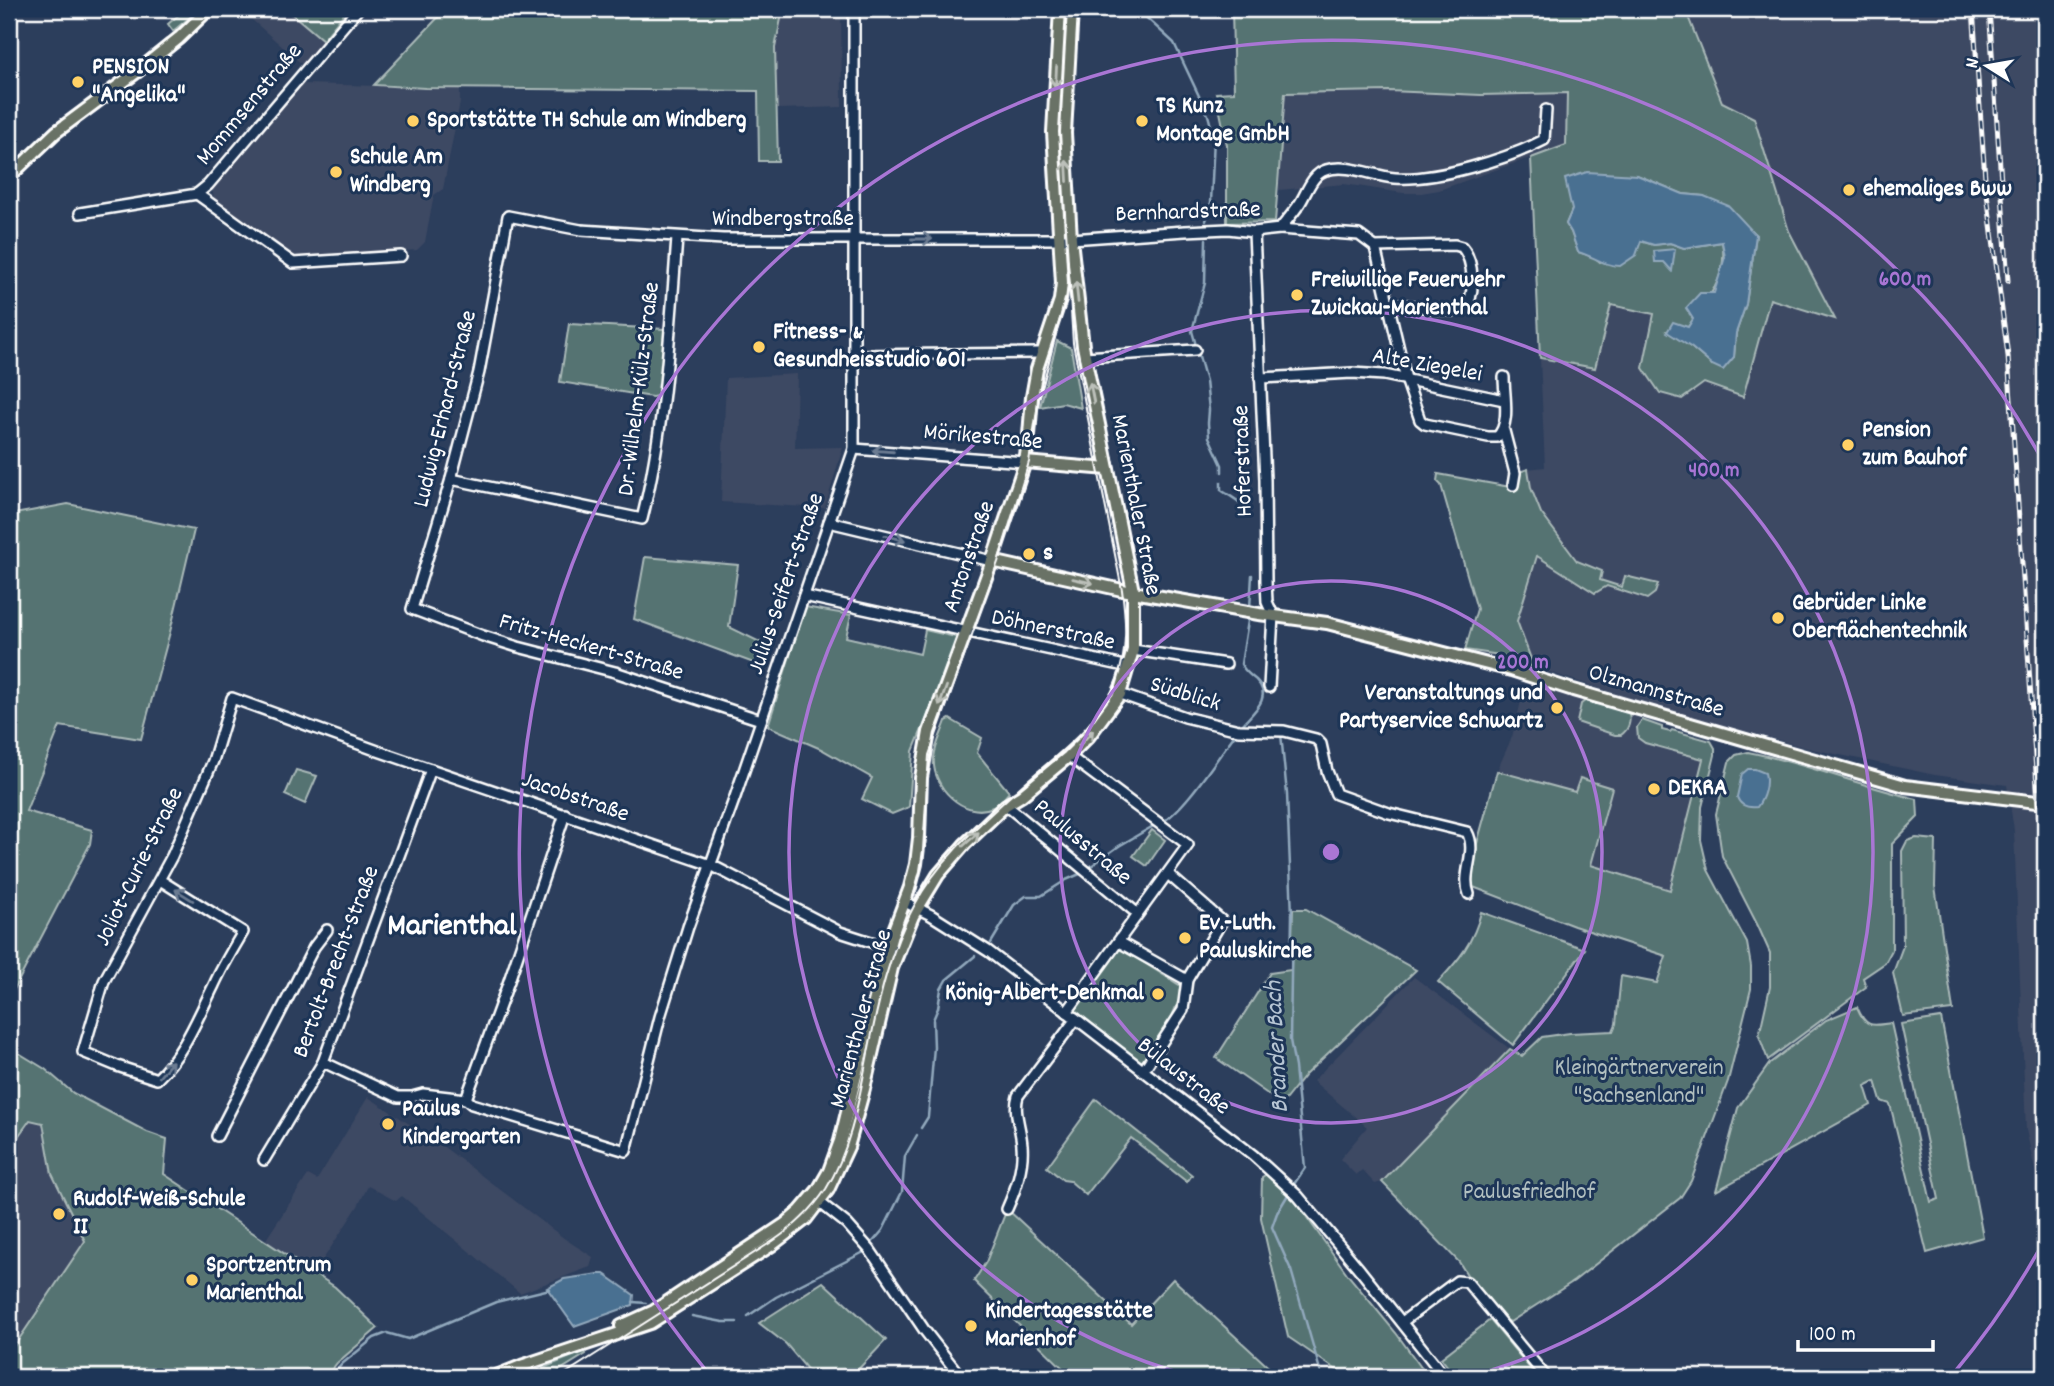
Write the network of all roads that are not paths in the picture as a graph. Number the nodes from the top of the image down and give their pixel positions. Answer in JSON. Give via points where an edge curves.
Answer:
{"nodes":[{"id":1,"x":209,"y":9,"type":"edge"},
{"id":2,"x":358,"y":9,"type":"edge"},
{"id":3,"x":854,"y":9,"type":"edge"},
{"id":4,"x":1060,"y":9,"type":"edge"},
{"id":5,"x":1072,"y":9,"type":"edge"},
{"id":6,"x":1546,"y":110,"type":"dead end"},
{"id":7,"x":9,"y":177,"type":"edge"},
{"id":8,"x":197,"y":194,"type":"junction"},
{"id":9,"x":80,"y":214,"type":"dead end"},
{"id":10,"x":508,"y":216,"type":"joint"},
{"id":11,"x":1280,"y":229,"type":"junction"},
{"id":12,"x":1254,"y":232,"type":"junction"},
{"id":13,"x":677,"y":238,"type":"junction"},
{"id":14,"x":854,"y":239,"type":"junction"},
{"id":15,"x":1066,"y":239,"type":"junction"},
{"id":16,"x":1375,"y":247,"type":"junction"},
{"id":17,"x":401,"y":256,"type":"dead end"},
{"id":18,"x":1388,"y":303,"type":"junction"},
{"id":19,"x":1195,"y":350,"type":"dead end"},
{"id":20,"x":1041,"y":353,"type":"junction"},
{"id":21,"x":853,"y":355,"type":"junction"},
{"id":22,"x":1085,"y":356,"type":"junction"},
{"id":23,"x":1504,"y":377,"type":"dead end"},
{"id":24,"x":1260,"y":378,"type":"junction"},
{"id":25,"x":1406,"y":379,"type":"junction"},
{"id":26,"x":1504,"y":400,"type":"junction"},
{"id":27,"x":1503,"y":431,"type":"junction"},
{"id":28,"x":854,"y":449,"type":"junction"},
{"id":29,"x":1025,"y":461,"type":"junction"},
{"id":30,"x":1108,"y":469,"type":"junction"},
{"id":31,"x":451,"y":480,"type":"junction"},
{"id":32,"x":1513,"y":485,"type":"dead end"},
{"id":33,"x":829,"y":522,"type":"junction"},
{"id":34,"x":992,"y":561,"type":"junction"},
{"id":35,"x":1133,"y":591,"type":"junction"},
{"id":36,"x":804,"y":596,"type":"junction"},
{"id":37,"x":412,"y":609,"type":"joint"},
{"id":38,"x":1273,"y":614,"type":"junction"},
{"id":39,"x":967,"y":632,"type":"junction"},
{"id":40,"x":1133,"y":650,"type":"junction"},
{"id":41,"x":1226,"y":664,"type":"dead end"},
{"id":42,"x":1129,"y":667,"type":"junction"},
{"id":43,"x":1269,"y":687,"type":"dead end"},
{"id":44,"x":1120,"y":694,"type":"junction"},
{"id":45,"x":232,"y":698,"type":"joint"},
{"id":46,"x":761,"y":720,"type":"junction"},
{"id":47,"x":1069,"y":756,"type":"junction"},
{"id":48,"x":431,"y":769,"type":"junction"},
{"id":49,"x":2045,"y":803,"type":"edge"},
{"id":50,"x":1006,"y":805,"type":"junction"},
{"id":51,"x":565,"y":814,"type":"junction"},
{"id":52,"x":916,"y":863,"type":"junction"},
{"id":53,"x":711,"y":865,"type":"junction"},
{"id":54,"x":1168,"y":874,"type":"junction"},
{"id":55,"x":938,"y":875,"type":"junction"},
{"id":56,"x":160,"y":880,"type":"junction"},
{"id":57,"x":910,"y":887,"type":"joint"},
{"id":58,"x":1469,"y":894,"type":"dead end"},
{"id":59,"x":905,"y":902,"type":"junction"},
{"id":60,"x":918,"y":907,"type":"junction"},
{"id":61,"x":1132,"y":910,"type":"dead end"},
{"id":62,"x":327,"y":930,"type":"dead end"},
{"id":63,"x":1119,"y":942,"type":"junction"},
{"id":64,"x":893,"y":949,"type":"junction"},
{"id":65,"x":1187,"y":980,"type":"junction"},
{"id":66,"x":1067,"y":1012,"type":"junction"},
{"id":67,"x":1076,"y":1019,"type":"junction"},
{"id":68,"x":323,"y":1062,"type":"junction"},
{"id":69,"x":1143,"y":1071,"type":"junction"},
{"id":70,"x":466,"y":1099,"type":"junction"},
{"id":71,"x":217,"y":1136,"type":"dead end"},
{"id":72,"x":264,"y":1160,"type":"dead end"},
{"id":73,"x":816,"y":1200,"type":"junction"},
{"id":74,"x":1007,"y":1209,"type":"dead end"},
{"id":75,"x":1402,"y":1322,"type":"junction"},
{"id":76,"x":957,"y":1372,"type":"dead end"},
{"id":77,"x":494,"y":1377,"type":"edge"},
{"id":78,"x":1445,"y":1377,"type":"edge"},
{"id":79,"x":1546,"y":1377,"type":"edge"}],
"edges":[{"from":1,"to":7,"type":"main road","via":[[138,71],[56,132]]},
{"from":2,"to":8,"type":"street","name":"Mommsenstraße"},
{"from":3,"to":14,"type":"street","name":"Julius-Seifert-Straße"},
{"from":4,"to":15,"type":"main road","name":"Marienthaler Straße","one_way":true,"via":[[1053,132]]},
{"from":15,"to":5,"type":"main road","name":"Marienthaler Straße","one_way":true,"via":[[1065,133]]},
{"from":6,"to":11,"type":"street","name":"Bernhardstraße","via":[[1544,140],[1523,152],[1415,179],[1346,168],[1326,170],[1312,181]]},
{"from":8,"to":9,"type":"street","name":"Mommsenstraße"},
{"from":8,"to":17,"type":"street","name":"Mommsenstraße","via":[[293,263]]},
{"from":10,"to":13,"type":"street","name":"Windbergstraße","via":[[581,230]]},
{"from":10,"to":31,"type":"street","name":"Ludwig-Erhard-Straße","via":[[479,372]]},
{"from":11,"to":12,"type":"street","name":"Bernhardstraße"},
{"from":11,"to":16,"type":"street","via":[[1359,235]]},
{"from":12,"to":15,"type":"street","name":"Bernhardstraße","via":[[1228,229]]},
{"from":12,"to":24,"type":"street","name":"Hoferstraße"},
{"from":13,"to":14,"type":"street","name":"Windbergstraße"},
{"from":13,"to":31,"type":"street","name":"Dr.-Wilhelm-Külz-Straße","via":[[664,396],[642,519]]},
{"from":14,"to":15,"type":"street","name":"Windbergstraße","one_way":true},
{"from":14,"to":21,"type":"street","name":"Julius-Seifert-Straße"},
{"from":15,"to":20,"type":"main road","name":"Antonstraße","via":[[1060,300]]},
{"from":22,"to":15,"type":"main road","name":"Marienthaler Straße","one_way":true},
{"from":16,"to":18,"type":"street"},
{"from":16,"to":18,"type":"street","via":[[1455,245],[1468,254],[1470,302],[1465,309]]},
{"from":18,"to":25,"type":"street"},
{"from":19,"to":22,"type":"street"},
{"from":20,"to":21,"type":"street"},
{"from":20,"to":29,"type":"main road","name":"Antonstraße"},
{"from":21,"to":28,"type":"street","name":"Julius-Seifert-Straße"},
{"from":30,"to":22,"type":"main road","name":"Marienthaler Straße","one_way":true},
{"from":23,"to":26,"type":"street","name":"Alte Ziegelei"},
{"from":24,"to":25,"type":"street","name":"Alte Ziegelei","via":[[1352,373]]},
{"from":24,"to":38,"type":"street","name":"Hoferstraße","via":[[1267,592]]},
{"from":25,"to":26,"type":"street","name":"Alte Ziegelei"},
{"from":25,"to":27,"type":"street","via":[[1425,424],[1488,438]]},
{"from":26,"to":27,"type":"street","name":"Alte Ziegelei"},
{"from":27,"to":32,"type":"street","name":"Alte Ziegelei","via":[[1515,473]]},
{"from":29,"to":28,"type":"street","name":"Mörikestraße","one_way":true},
{"from":28,"to":33,"type":"street","name":"Julius-Seifert-Straße"},
{"from":29,"to":30,"type":"main road","name":"Mörikestraße"},
{"from":29,"to":34,"type":"main road","name":"Antonstraße"},
{"from":30,"to":35,"type":"main road","name":"Marienthaler Straße"},
{"from":31,"to":37,"type":"street","name":"Ludwig-Erhard-Straße"},
{"from":33,"to":34,"type":"street","one_way":true},
{"from":33,"to":36,"type":"street","name":"Julius-Seifert-Straße"},
{"from":34,"to":35,"type":"main road","name":"Olzmannstraße","one_way":true},
{"from":34,"to":39,"type":"main road","name":"Antonstraße"},
{"from":35,"to":38,"type":"main road","name":"Olzmannstraße"},
{"from":35,"to":40,"type":"main road","name":"Marienthaler Straße"},
{"from":36,"to":39,"type":"street","name":"Döhnerstraße"},
{"from":36,"to":46,"type":"street","name":"Julius-Seifert-Straße"},
{"from":37,"to":46,"type":"street","name":"Fritz-Heckert-Straße","via":[[482,636],[615,672]]},
{"from":38,"to":43,"type":"street","name":"Hoferstraße"},
{"from":38,"to":49,"type":"main road","name":"Olzmannstraße","via":[[1506,668],[1891,783]]},
{"from":39,"to":42,"type":"street","name":"Döhnerstraße"},
{"from":39,"to":52,"type":"main road","name":"Antonstraße","one_way":true,"via":[[927,743],[920,778]]},
{"from":40,"to":41,"type":"street"},
{"from":40,"to":42,"type":"main road","name":"Marienthaler Straße"},
{"from":42,"to":44,"type":"main road","name":"Marienthaler Straße"},
{"from":47,"to":44,"type":"main road","name":"Marienthaler Straße","one_way":true},
{"from":44,"to":58,"type":"street","name":"Südblick","via":[[1237,729],[1283,730],[1316,739],[1336,794],[1467,832],[1472,841],[1466,885]]},
{"from":45,"to":48,"type":"street","name":"Jacobstraße"},
{"from":45,"to":56,"type":"street","name":"Joliot-Curie-Straße","via":[[213,761]]},
{"from":46,"to":53,"type":"street","name":"Julius-Seifert-Straße"},
{"from":47,"to":50,"type":"main road","name":"Marienthaler Straße"},
{"from":47,"to":54,"type":"street","via":[[1188,845]]},
{"from":48,"to":51,"type":"street","name":"Jacobstraße"},
{"from":48,"to":68,"type":"street","name":"Bertolt-Brecht-Straße"},
{"from":55,"to":50,"type":"main road","name":"Marienthaler Straße","one_way":true},
{"from":50,"to":61,"type":"street","name":"Paulusstraße"},
{"from":51,"to":53,"type":"street","name":"Jacobstraße"},
{"from":51,"to":70,"type":"street"},
{"from":52,"to":55,"type":"main road","via":[[923,873]]},
{"from":52,"to":57,"type":"main road","name":"Antonstraße"},
{"from":53,"to":64,"type":"street","name":"Jacobstraße","via":[[841,932]]},
{"from":53,"to":70,"type":"street","name":"Julius-Seifert-Straße","via":[[660,1017],[626,1151]]},
{"from":54,"to":63,"type":"street"},
{"from":54,"to":65,"type":"street","via":[[1223,921]]},
{"from":55,"to":60,"type":"main road","name":"Marienthaler Straße"},
{"from":56,"to":56,"type":"street","name":"Joliot-Curie-Straße","one_way":true,"via":[[104,981],[83,1052],[157,1079],[195,1027],[243,932]]},
{"from":57,"to":59,"type":"main road","name":"Marienthaler Straße"},
{"from":59,"to":60,"type":"street","name":"Bülaustraße"},
{"from":59,"to":64,"type":"main road","name":"Marienthaler Straße"},
{"from":60,"to":64,"type":"main road","name":"Marienthaler Straße"},
{"from":60,"to":66,"type":"street","name":"Bülaustraße","via":[[988,951]]},
{"from":62,"to":71,"type":"street"},
{"from":63,"to":65,"type":"street"},
{"from":63,"to":66,"type":"street"},
{"from":64,"to":73,"type":"main road","name":"Marienthaler Straße","via":[[851,1137],[838,1172]]},
{"from":65,"to":69,"type":"street","via":[[1183,1010]]},
{"from":66,"to":67,"type":"street","name":"Bülaustraße"},
{"from":67,"to":69,"type":"street","name":"Bülaustraße"},
{"from":67,"to":74,"type":"street","via":[[1018,1096],[1015,1105],[1022,1155]]},
{"from":68,"to":70,"type":"street","via":[[398,1097],[423,1094]]},
{"from":68,"to":72,"type":"street","name":"Bertolt-Brecht-Straße"},
{"from":69,"to":75,"type":"street","name":"Bülaustraße","via":[[1298,1196]]},
{"from":73,"to":76,"type":"street","via":[[868,1248]]},
{"from":73,"to":77,"type":"main road","name":"Marienthaler Straße","via":[[806,1219],[781,1239],[650,1323]]},
{"from":75,"to":78,"type":"street","name":"Bülaustraße"},
{"from":75,"to":79,"type":"street","via":[[1462,1280]]}]}
